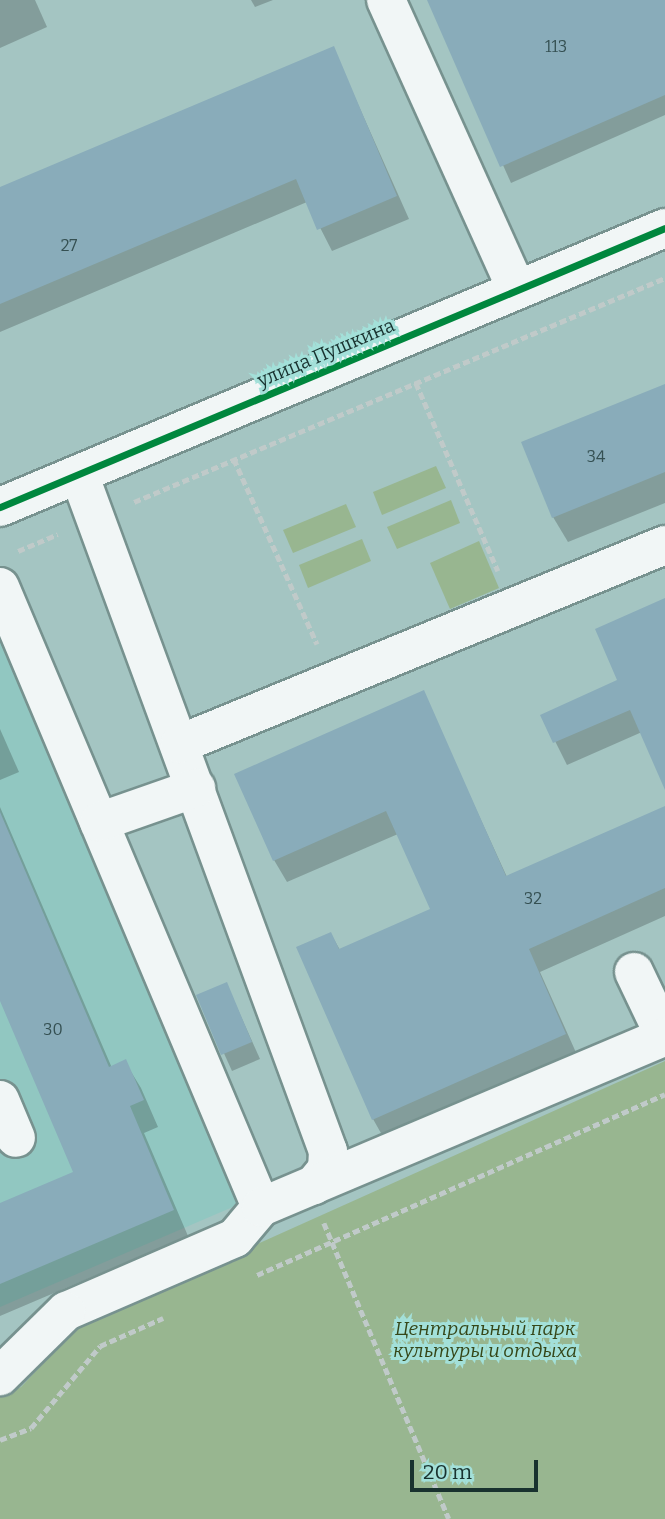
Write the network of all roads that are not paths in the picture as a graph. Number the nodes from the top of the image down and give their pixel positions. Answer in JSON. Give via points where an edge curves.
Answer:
{"nodes":[{"id":1,"x":386,"y":0,"type":"edge"},
{"id":2,"x":665,"y":228,"type":"edge"},
{"id":3,"x":517,"y":290,"type":"junction"},
{"id":4,"x":79,"y":474,"type":"junction"},
{"id":5,"x":0,"y":507,"type":"edge"},
{"id":6,"x":665,"y":545,"type":"edge"},
{"id":7,"x":6,"y":570,"type":"edge"},
{"id":8,"x":180,"y":744,"type":"junction"},
{"id":9,"x":196,"y":788,"type":"junction"},
{"id":10,"x":99,"y":822,"type":"junction"},
{"id":11,"x":634,"y":972,"type":"dead end"},
{"id":12,"x":664,"y":1037,"type":"edge"},
{"id":13,"x":0,"y":1100,"type":"edge"},
{"id":14,"x":16,"y":1138,"type":"dead end"},
{"id":15,"x":311,"y":1186,"type":"junction"},
{"id":16,"x":261,"y":1208,"type":"junction"},
{"id":17,"x":0,"y":1376,"type":"edge"}],
"edges":[{"from":1,"to":3,"type":"street"},
{"from":2,"to":3,"type":"street","name":"улица Пушкина"},
{"from":3,"to":4,"type":"street","name":"улица Пушкина"},
{"from":4,"to":5,"type":"street","name":"улица Пушкина"},
{"from":4,"to":8,"type":"street"},
{"from":6,"to":8,"type":"street"},
{"from":7,"to":10,"type":"street"},
{"from":8,"to":9,"type":"street"},
{"from":9,"to":10,"type":"street"},
{"from":9,"to":15,"type":"street","via":[[328,1151],[327,1169]]},
{"from":10,"to":16,"type":"street"},
{"from":11,"to":12,"type":"street"},
{"from":12,"to":15,"type":"street"},
{"from":13,"to":14,"type":"street"},
{"from":15,"to":16,"type":"street"},
{"from":16,"to":17,"type":"street","via":[[235,1238],[66,1311]]}]}
